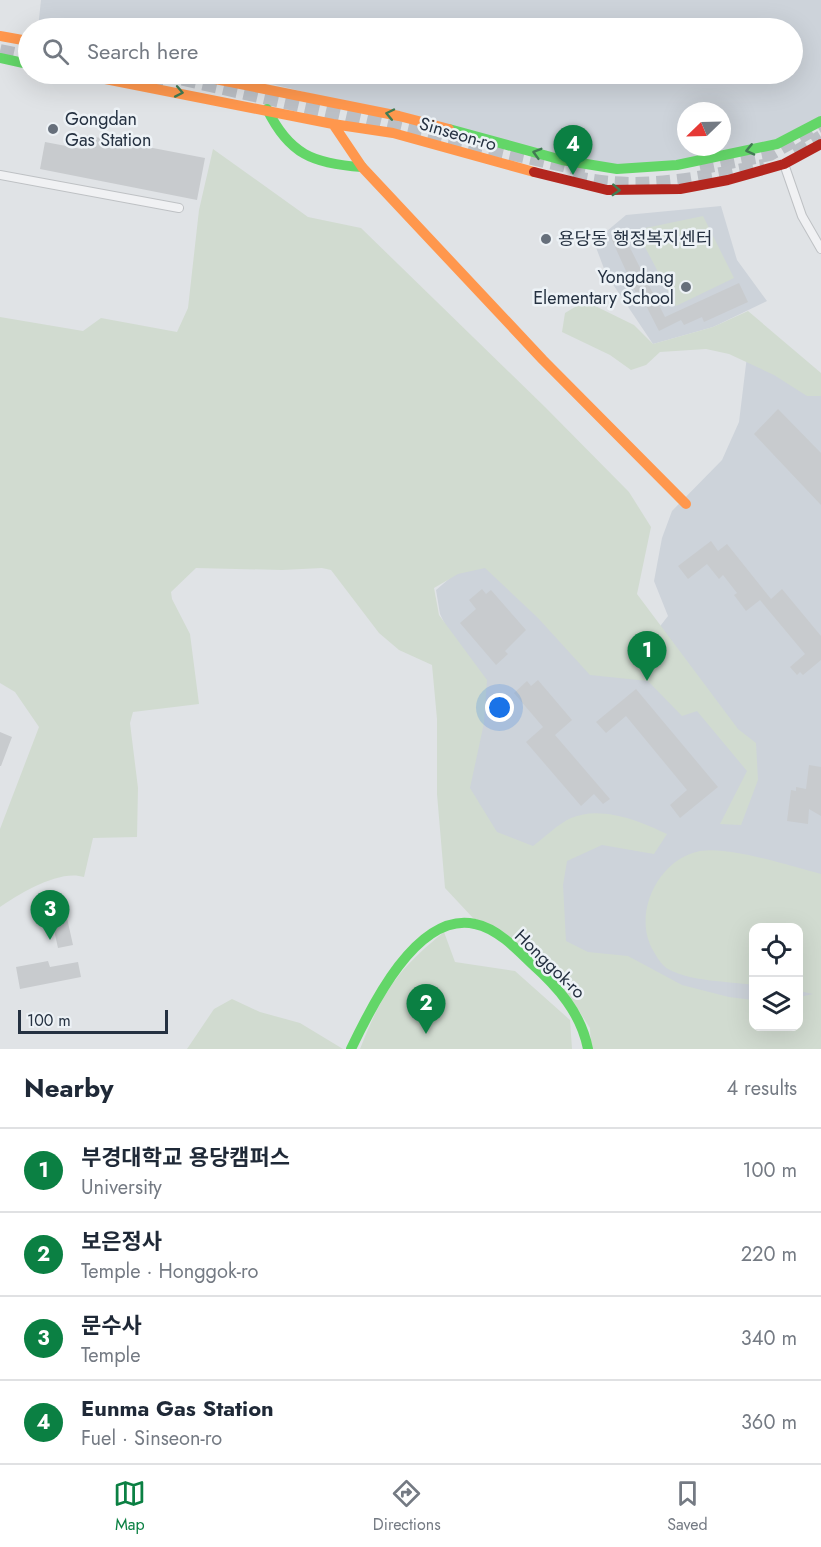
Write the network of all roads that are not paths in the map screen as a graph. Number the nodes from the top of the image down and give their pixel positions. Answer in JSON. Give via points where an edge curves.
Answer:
{"nodes":[{"id":1,"x":0,"y":36,"type":"edge"},
{"id":2,"x":18,"y":39,"type":"edge"},
{"id":3,"x":0,"y":58,"type":"edge"},
{"id":4,"x":18,"y":62,"type":"edge"},
{"id":5,"x":133,"y":84,"type":"edge"},
{"id":6,"x":240,"y":84,"type":"edge"},
{"id":7,"x":267,"y":109,"type":"junction"},
{"id":8,"x":821,"y":121,"type":"edge"},
{"id":9,"x":333,"y":124,"type":"junction"},
{"id":10,"x":805,"y":131,"type":"junction"},
{"id":11,"x":818,"y":146,"type":"edge"},
{"id":12,"x":784,"y":164,"type":"junction"},
{"id":13,"x":362,"y":167,"type":"junction"},
{"id":14,"x":0,"y":175,"type":"edge"},
{"id":15,"x":179,"y":208,"type":"dead end"},
{"id":16,"x":821,"y":249,"type":"edge"},
{"id":17,"x":686,"y":504,"type":"dead end"},
{"id":18,"x":351,"y":1049,"type":"edge"},
{"id":19,"x":588,"y":1049,"type":"edge"}],
"edges":[{"from":1,"to":2,"type":"main road"},
{"from":3,"to":4,"type":"main road"},
{"from":5,"to":7,"type":"main road","name":"Sinseon-ro","one_way":true},
{"from":10,"to":6,"type":"main road","name":"Sinseon-ro","one_way":true,"via":[[777,144],[714,158],[617,169],[562,160],[399,116]]},
{"from":7,"to":9,"type":"main road","name":"Sinseon-ro"},
{"from":7,"to":13,"type":"main road","via":[[290,148],[324,163]]},
{"from":8,"to":10,"type":"main road","name":"Sinseon-ro"},
{"from":9,"to":12,"type":"main road","name":"Sinseon-ro","one_way":true,"via":[[393,133],[607,190],[680,189]]},
{"from":9,"to":13,"type":"main road"},
{"from":10,"to":11,"type":"main road"},
{"from":11,"to":12,"type":"main road","name":"Sinseon-ro"},
{"from":12,"to":16,"type":"street","via":[[802,216]]},
{"from":13,"to":17,"type":"main road","via":[[543,360]]},
{"from":14,"to":15,"type":"street"},
{"from":18,"to":19,"type":"main road","name":"Honggok-ro","via":[[371,1005],[419,944],[443,926],[474,923],[528,960],[575,1008],[586,1031]]}]}
